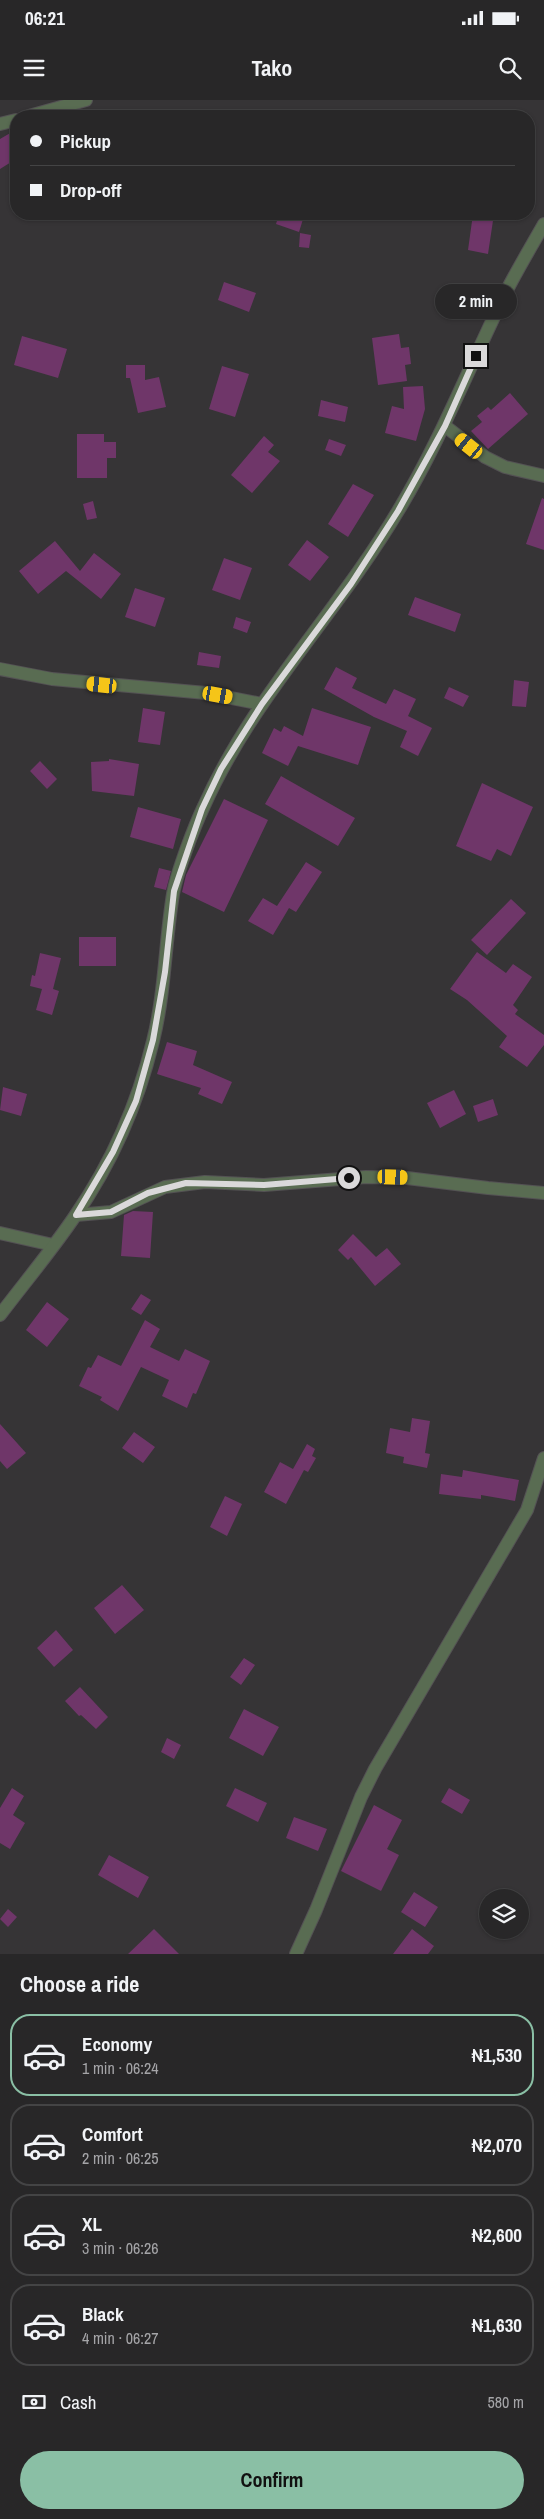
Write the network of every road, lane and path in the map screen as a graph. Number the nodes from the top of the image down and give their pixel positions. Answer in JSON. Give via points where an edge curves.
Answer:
{"nodes":[{"id":1,"x":86,"y":100,"type":"edge"},
{"id":2,"x":50,"y":110,"type":"edge"},
{"id":3,"x":544,"y":224,"type":"edge"},
{"id":4,"x":445,"y":426,"type":"junction"},
{"id":5,"x":544,"y":476,"type":"edge"},
{"id":6,"x":0,"y":669,"type":"edge"},
{"id":7,"x":262,"y":704,"type":"junction"},
{"id":8,"x":544,"y":1193,"type":"edge"},
{"id":9,"x":76,"y":1215,"type":"junction"},
{"id":10,"x":0,"y":1233,"type":"edge"},
{"id":11,"x":53,"y":1245,"type":"junction"},
{"id":12,"x":0,"y":1315,"type":"edge"},
{"id":13,"x":544,"y":1458,"type":"edge"},
{"id":14,"x":296,"y":1954,"type":"edge"}],
"edges":[{"from":1,"to":2,"type":"street"},
{"from":3,"to":4,"type":"street","via":[[506,292]]},
{"from":4,"to":5,"type":"street","via":[[485,457]]},
{"from":4,"to":7,"type":"street","via":[[398,511],[351,584]]},
{"from":6,"to":7,"type":"street","via":[[52,679],[206,693]]},
{"from":7,"to":9,"type":"street","via":[[221,769],[202,809],[174,891],[153,1040],[136,1101],[113,1152]]},
{"from":8,"to":9,"type":"street","via":[[407,1178],[366,1177],[264,1185],[205,1182],[165,1187],[111,1212]]},
{"from":9,"to":11,"type":"street"},
{"from":10,"to":11,"type":"street"},
{"from":11,"to":12,"type":"street"},
{"from":13,"to":14,"type":"street","via":[[528,1510],[361,1797]]}]}
